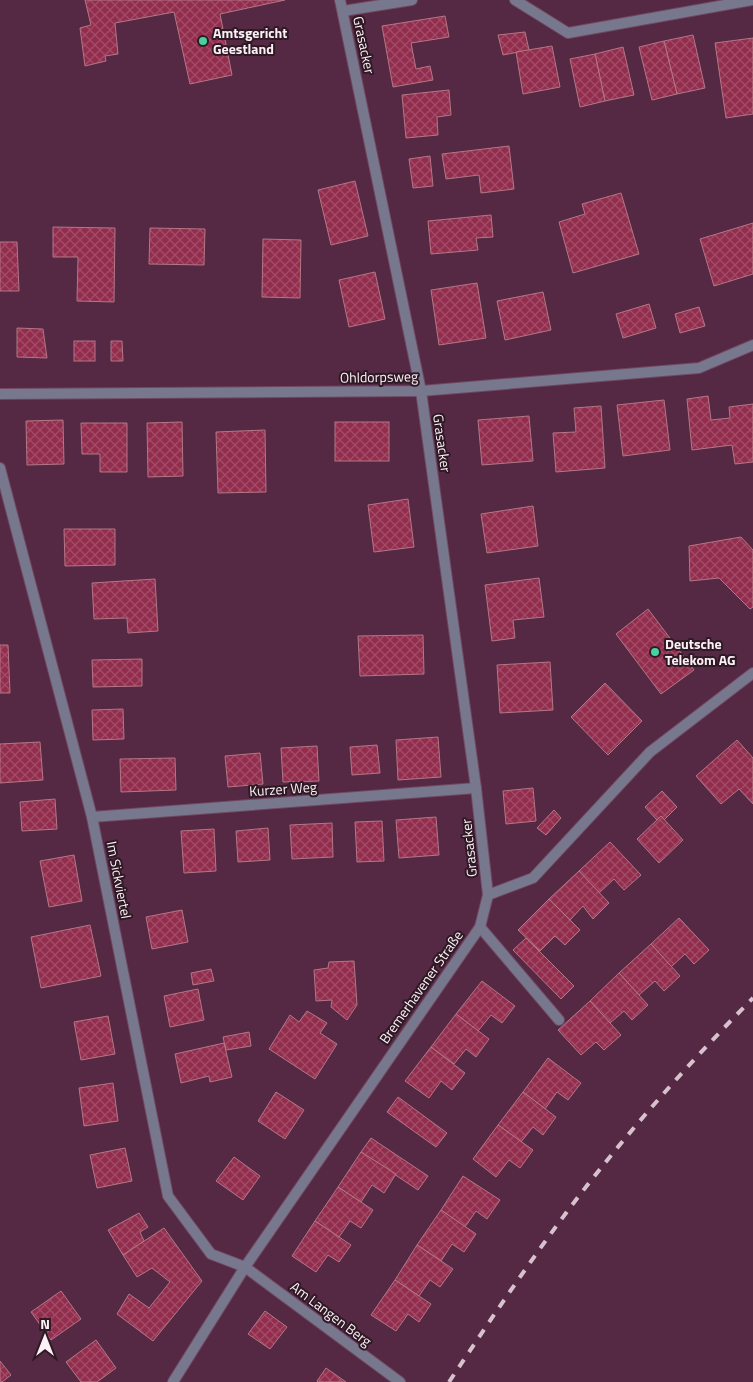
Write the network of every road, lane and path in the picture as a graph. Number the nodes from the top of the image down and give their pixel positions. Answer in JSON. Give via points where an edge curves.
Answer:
{"nodes":[{"id":1,"x":340,"y":0,"type":"edge"},
{"id":2,"x":412,"y":0,"type":"edge"},
{"id":3,"x":515,"y":0,"type":"edge"},
{"id":4,"x":753,"y":0,"type":"edge"},
{"id":5,"x":343,"y":11,"type":"junction"},
{"id":6,"x":753,"y":346,"type":"edge"},
{"id":7,"x":421,"y":390,"type":"junction"},
{"id":8,"x":0,"y":394,"type":"edge"},
{"id":9,"x":0,"y":468,"type":"edge"},
{"id":10,"x":753,"y":673,"type":"edge"},
{"id":11,"x":476,"y":788,"type":"junction"},
{"id":12,"x":92,"y":817,"type":"junction"},
{"id":13,"x":488,"y":894,"type":"junction"},
{"id":14,"x":480,"y":927,"type":"junction"},
{"id":15,"x":559,"y":1020,"type":"dead end"},
{"id":16,"x":245,"y":1267,"type":"junction"},
{"id":17,"x":172,"y":1382,"type":"edge"},
{"id":18,"x":400,"y":1382,"type":"edge"}],
"edges":[{"from":1,"to":5,"type":"street","name":"Grasacker"},
{"from":2,"to":5,"type":"street"},
{"from":3,"to":4,"type":"street","via":[[568,33]]},
{"from":5,"to":7,"type":"street","name":"Grasacker"},
{"from":6,"to":7,"type":"street","name":"Ohldorpsweg","via":[[698,368]]},
{"from":7,"to":8,"type":"street","name":"Ohldorpsweg"},
{"from":7,"to":11,"type":"street","name":"Grasacker"},
{"from":9,"to":12,"type":"street","name":"Im Sickviertel"},
{"from":10,"to":13,"type":"street","via":[[650,752],[533,878]]},
{"from":11,"to":12,"type":"street","name":"Kurzer Weg"},
{"from":11,"to":13,"type":"street","name":"Grasacker"},
{"from":12,"to":16,"type":"street","name":"Im Sickviertel","via":[[168,1196],[211,1254]]},
{"from":13,"to":14,"type":"street","name":"Bremerhavener Straße"},
{"from":14,"to":15,"type":"street"},
{"from":14,"to":16,"type":"street","name":"Bremerhavener Straße"},
{"from":16,"to":17,"type":"street","name":"Bremerhavener Straße"},
{"from":16,"to":18,"type":"street","name":"Am Langen Berg"}]}
